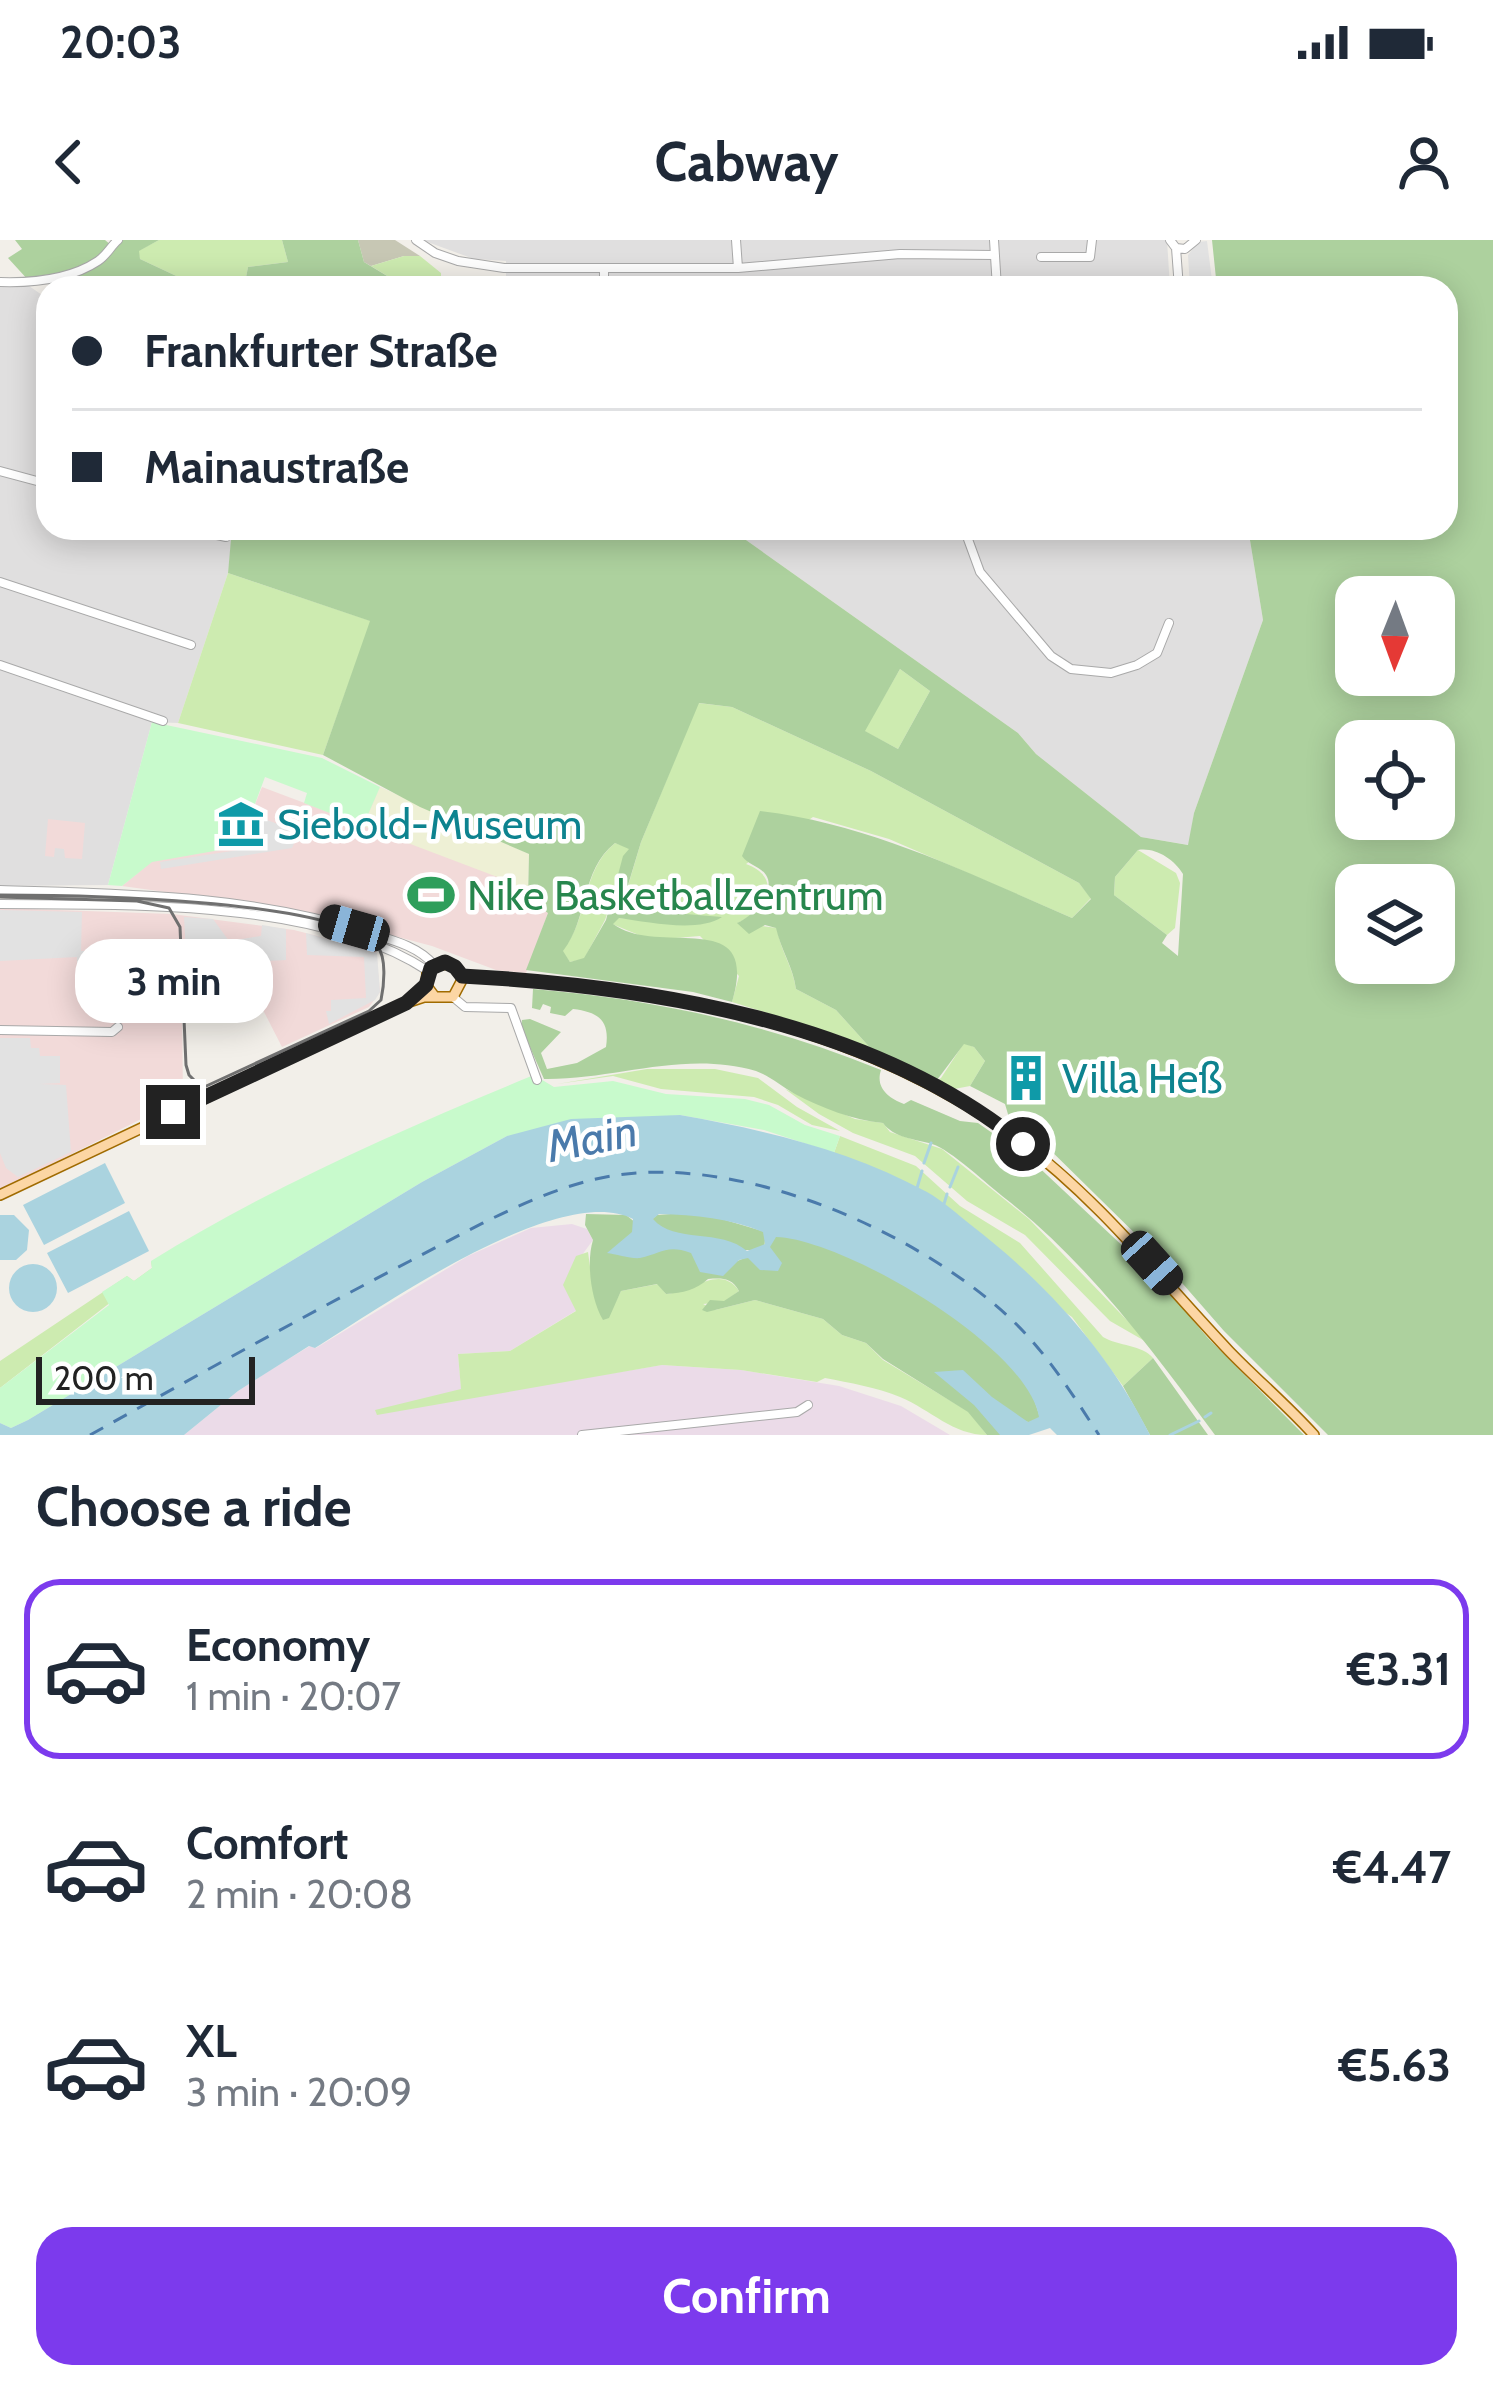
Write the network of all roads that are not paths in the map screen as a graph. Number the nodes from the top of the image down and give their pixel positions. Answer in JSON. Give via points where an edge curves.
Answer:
{"nodes":[{"id":1,"x":416,"y":240,"type":"edge"},
{"id":2,"x":736,"y":240,"type":"edge"},
{"id":3,"x":994,"y":240,"type":"edge"},
{"id":4,"x":1092,"y":240,"type":"edge"},
{"id":5,"x":1196,"y":240,"type":"edge"},
{"id":6,"x":115,"y":242,"type":"edge"},
{"id":7,"x":1173,"y":244,"type":"edge"},
{"id":8,"x":1188,"y":248,"type":"junction"},
{"id":9,"x":994,"y":255,"type":"junction"},
{"id":10,"x":1041,"y":257,"type":"dead end"},
{"id":11,"x":738,"y":268,"type":"junction"},
{"id":12,"x":604,"y":269,"type":"junction"},
{"id":13,"x":1180,"y":275,"type":"joint"},
{"id":14,"x":57,"y":276,"type":"edge"},
{"id":15,"x":604,"y":276,"type":"edge"},
{"id":16,"x":996,"y":276,"type":"edge"},
{"id":17,"x":36,"y":281,"type":"edge"},
{"id":18,"x":0,"y":282,"type":"edge"},
{"id":19,"x":0,"y":471,"type":"edge"},
{"id":20,"x":36,"y":481,"type":"edge"},
{"id":21,"x":968,"y":540,"type":"edge"},
{"id":22,"x":0,"y":582,"type":"edge"},
{"id":23,"x":1169,"y":623,"type":"dead end"},
{"id":24,"x":191,"y":645,"type":"dead end"},
{"id":25,"x":0,"y":665,"type":"edge"},
{"id":26,"x":163,"y":722,"type":"dead end"},
{"id":27,"x":73,"y":890,"type":"junction"},
{"id":28,"x":0,"y":895,"type":"edge"},
{"id":29,"x":219,"y":900,"type":"junction"},
{"id":30,"x":73,"y":905,"type":"junction"},
{"id":31,"x":254,"y":910,"type":"junction"},
{"id":32,"x":219,"y":912,"type":"junction"},
{"id":33,"x":431,"y":968,"type":"junction"},
{"id":34,"x":462,"y":980,"type":"junction"},
{"id":35,"x":426,"y":985,"type":"junction"},
{"id":36,"x":435,"y":997,"type":"junction"},
{"id":37,"x":455,"y":1000,"type":"junction"},
{"id":38,"x":406,"y":1003,"type":"junction"},
{"id":39,"x":118,"y":1027,"type":"dead end"},
{"id":40,"x":0,"y":1030,"type":"edge"},
{"id":41,"x":537,"y":1080,"type":"dead end"},
{"id":42,"x":0,"y":1195,"type":"edge"},
{"id":43,"x":808,"y":1405,"type":"dead end"},
{"id":44,"x":582,"y":1435,"type":"edge"},
{"id":45,"x":1314,"y":1435,"type":"edge"}],
"edges":[{"from":1,"to":12,"type":"street","via":[[479,266]]},
{"from":2,"to":11,"type":"street"},
{"from":3,"to":9,"type":"street"},
{"from":4,"to":10,"type":"street","via":[[1084,260]]},
{"from":5,"to":8,"type":"street"},
{"from":6,"to":14,"type":"street","via":[[87,268]]},
{"from":7,"to":8,"type":"street"},
{"from":7,"to":13,"type":"street"},
{"from":8,"to":13,"type":"street"},
{"from":9,"to":11,"type":"street"},
{"from":9,"to":16,"type":"street"},
{"from":11,"to":12,"type":"street"},
{"from":12,"to":15,"type":"street"},
{"from":17,"to":18,"type":"street"},
{"from":19,"to":20,"type":"street"},
{"from":21,"to":23,"type":"street","via":[[980,572],[1071,669],[1111,673],[1138,665],[1157,653]]},
{"from":22,"to":24,"type":"street"},
{"from":25,"to":26,"type":"street"},
{"from":27,"to":28,"type":"street"},
{"from":27,"to":29,"type":"street"},
{"from":27,"to":30,"type":"street"},
{"from":28,"to":30,"type":"street"},
{"from":29,"to":31,"type":"street"},
{"from":29,"to":32,"type":"street"},
{"from":30,"to":32,"type":"street"},
{"from":31,"to":32,"type":"street"},
{"from":31,"to":33,"type":"street","via":[[407,945]]},
{"from":33,"to":34,"type":"main road","via":[[451,964]]},
{"from":33,"to":35,"type":"main road"},
{"from":34,"to":37,"type":"main road"},
{"from":34,"to":45,"type":"main road","via":[[635,993],[737,1013],[866,1055],[953,1099],[1072,1184]]},
{"from":35,"to":36,"type":"main road"},
{"from":35,"to":38,"type":"main road"},
{"from":36,"to":37,"type":"main road"},
{"from":36,"to":38,"type":"main road"},
{"from":37,"to":41,"type":"street","via":[[511,1008]]},
{"from":38,"to":42,"type":"main road"},
{"from":39,"to":40,"type":"street"},
{"from":43,"to":44,"type":"street"}]}
